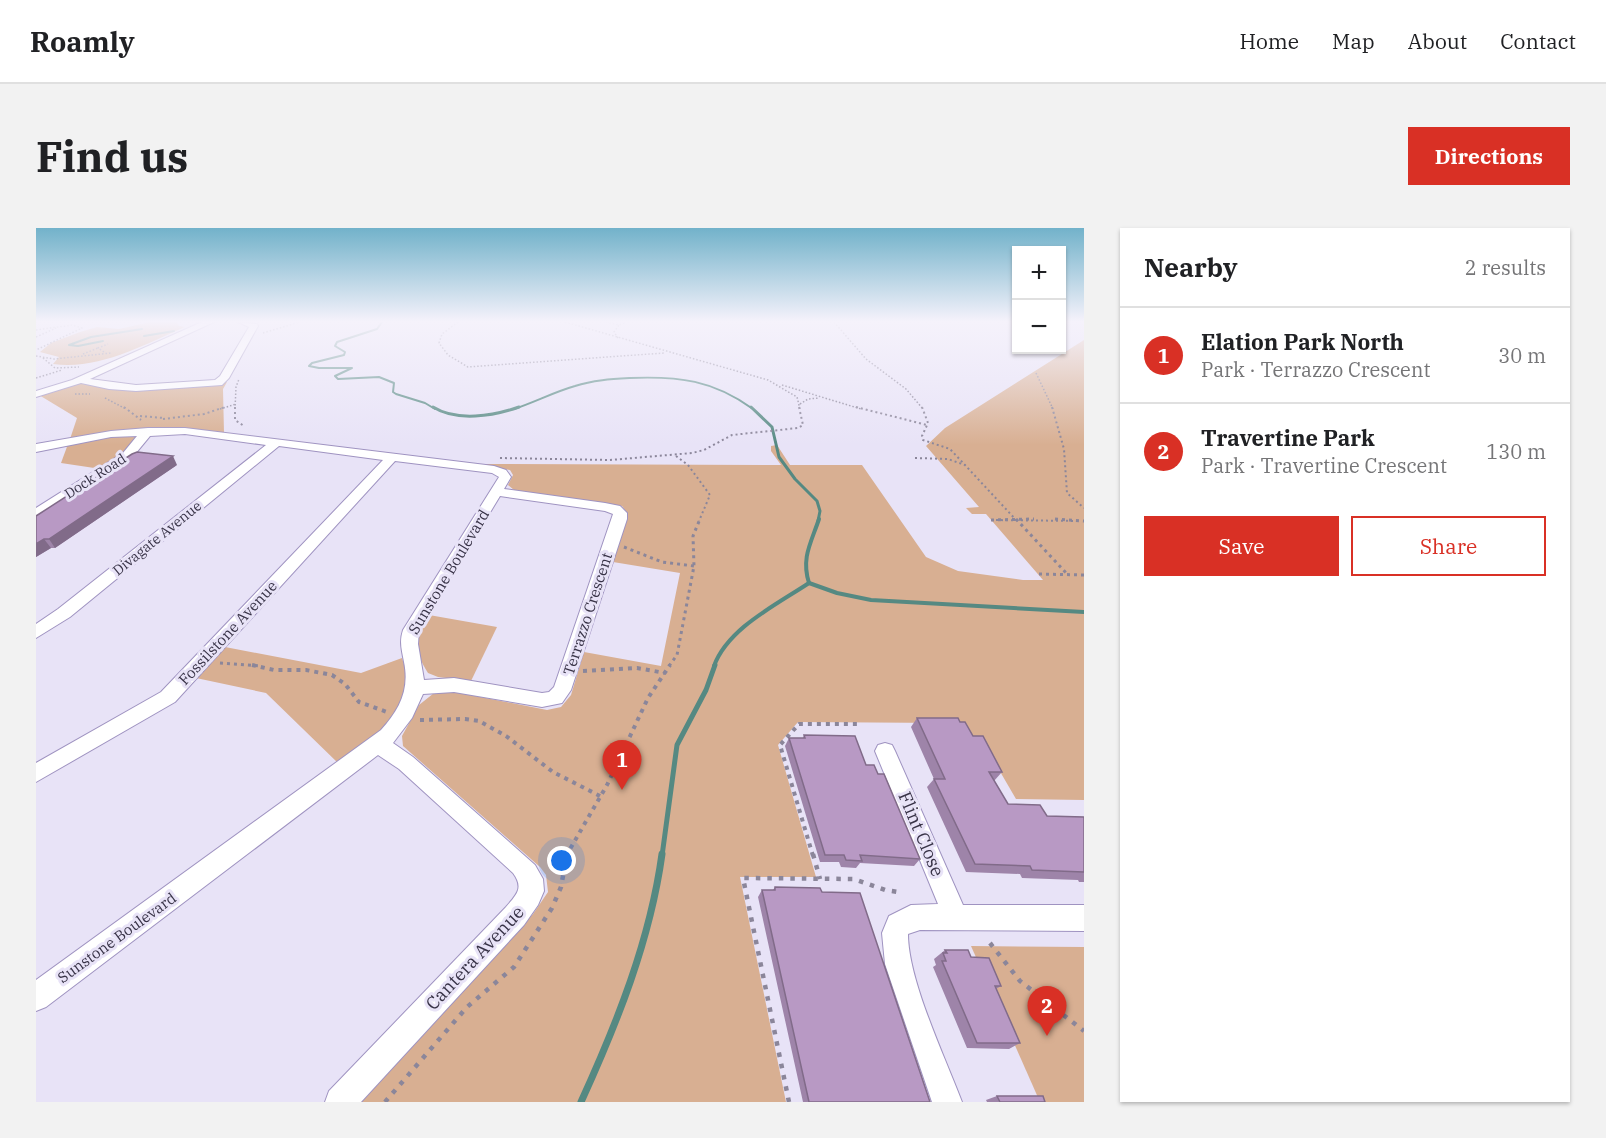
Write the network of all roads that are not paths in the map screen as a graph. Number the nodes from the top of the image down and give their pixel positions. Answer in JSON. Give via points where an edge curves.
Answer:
{"nodes":[{"id":1,"x":118,"y":363,"type":"edge"},
{"id":2,"x":233,"y":363,"type":"edge"},
{"id":3,"x":81,"y":380,"type":"junction"},
{"id":4,"x":36,"y":394,"type":"edge"},
{"id":5,"x":141,"y":426,"type":"junction"},
{"id":6,"x":277,"y":442,"type":"junction"},
{"id":7,"x":36,"y":448,"type":"edge"},
{"id":8,"x":392,"y":457,"type":"junction"},
{"id":9,"x":497,"y":492,"type":"junction"},
{"id":10,"x":36,"y":514,"type":"edge"},
{"id":11,"x":36,"y":632,"type":"edge"},
{"id":12,"x":415,"y":687,"type":"junction"},
{"id":13,"x":379,"y":745,"type":"junction"},
{"id":14,"x":885,"y":752,"type":"dead end"},
{"id":15,"x":36,"y":773,"type":"edge"},
{"id":16,"x":956,"y":917,"type":"junction"},
{"id":17,"x":1084,"y":918,"type":"edge"},
{"id":18,"x":36,"y":997,"type":"edge"},
{"id":19,"x":340,"y":1102,"type":"edge"},
{"id":20,"x":947,"y":1102,"type":"edge"}],
"edges":[{"from":1,"to":3,"type":"street"},
{"from":2,"to":3,"type":"street","via":[[218,383],[136,388]]},
{"from":3,"to":4,"type":"street"},
{"from":5,"to":6,"type":"street"},
{"from":5,"to":7,"type":"street"},
{"from":5,"to":10,"type":"street","name":"Dock Road","via":[[127,456]]},
{"from":6,"to":8,"type":"street"},
{"from":6,"to":11,"type":"street","name":"Divagate Avenue"},
{"from":8,"to":9,"type":"street","via":[[500,471],[505,477]]},
{"from":8,"to":15,"type":"street","name":"Fossilstone Avenue","via":[[177,688],[158,704]]},
{"from":9,"to":12,"type":"street","name":"Sunstone Boulevard","via":[[411,630],[408,642]]},
{"from":9,"to":12,"type":"street","name":"Terrazzo Crescent","via":[[615,509],[620,515],[562,690],[550,700],[454,685]]},
{"from":12,"to":13,"type":"street","name":"Sunstone Boulevard","via":[[404,716]]},
{"from":13,"to":18,"type":"street","name":"Sunstone Boulevard"},
{"from":13,"to":19,"type":"street","name":"Cantera Avenue","via":[[406,763],[521,865],[533,888],[515,916]]},
{"from":14,"to":16,"type":"street","name":"Flint Close"},
{"from":16,"to":17,"type":"street"},
{"from":16,"to":20,"type":"street","via":[[906,918],[894,934],[898,964]]}]}
